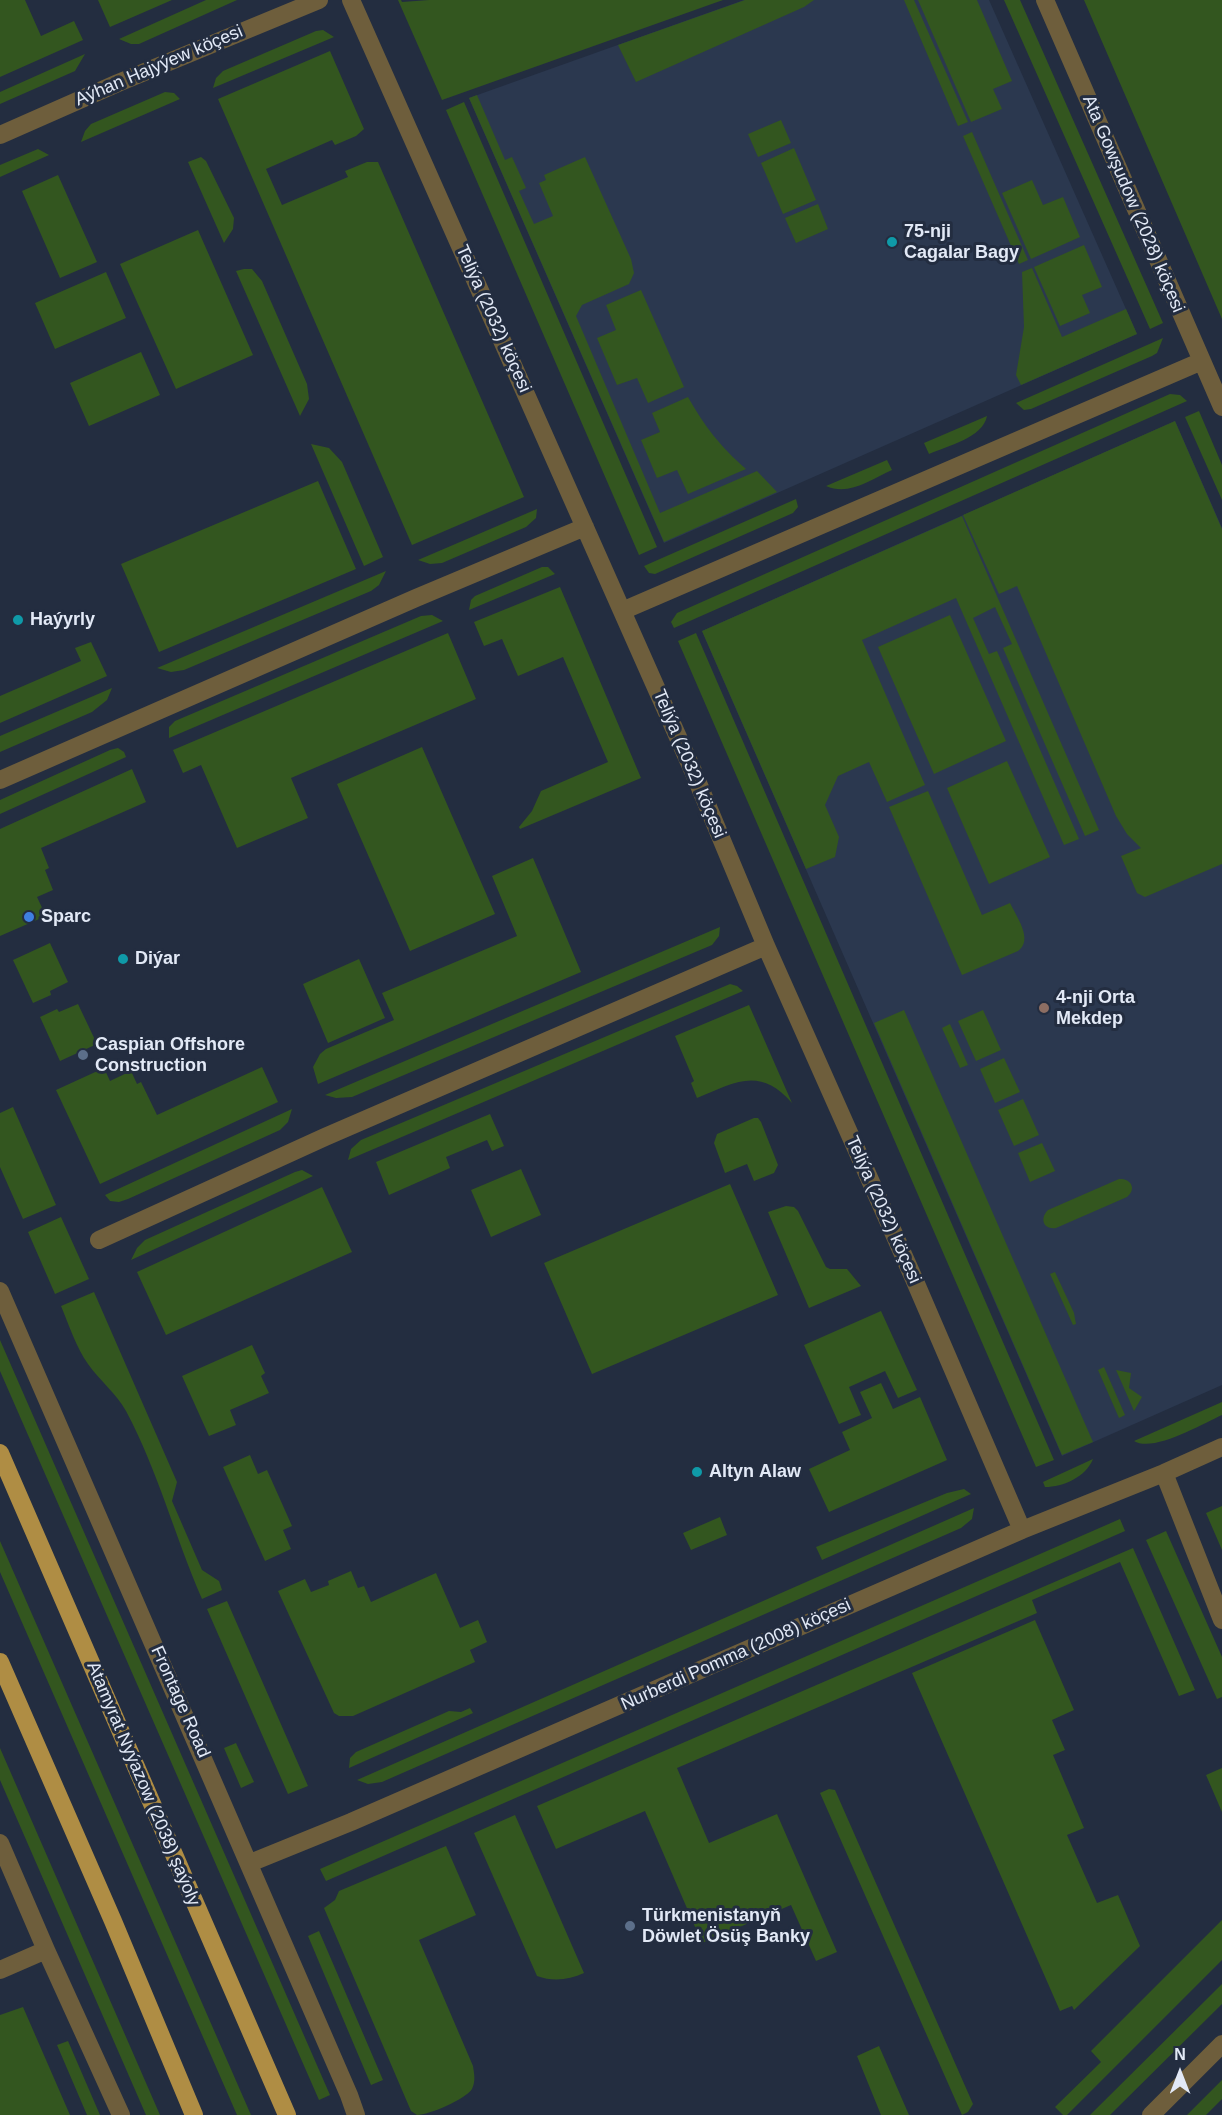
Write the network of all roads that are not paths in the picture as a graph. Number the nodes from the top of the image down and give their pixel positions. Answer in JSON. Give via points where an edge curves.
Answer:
{"nodes":[{"id":1,"x":319,"y":0,"type":"edge"},
{"id":2,"x":351,"y":0,"type":"edge"},
{"id":3,"x":1045,"y":0,"type":"edge"},
{"id":4,"x":0,"y":135,"type":"edge"},
{"id":5,"x":1202,"y":361,"type":"junction"},
{"id":6,"x":1222,"y":407,"type":"edge"},
{"id":7,"x":585,"y":527,"type":"junction"},
{"id":8,"x":622,"y":611,"type":"junction"},
{"id":9,"x":0,"y":780,"type":"edge"},
{"id":10,"x":766,"y":946,"type":"junction"},
{"id":11,"x":99,"y":1240,"type":"dead end"},
{"id":12,"x":0,"y":1291,"type":"edge"},
{"id":13,"x":1222,"y":1447,"type":"edge"},
{"id":14,"x":0,"y":1453,"type":"edge"},
{"id":15,"x":1164,"y":1473,"type":"junction"},
{"id":16,"x":1022,"y":1530,"type":"junction"},
{"id":17,"x":1222,"y":1620,"type":"edge"},
{"id":18,"x":0,"y":1662,"type":"edge"},
{"id":19,"x":0,"y":1843,"type":"edge"},
{"id":20,"x":250,"y":1863,"type":"junction"},
{"id":21,"x":45,"y":1950,"type":"junction"},
{"id":22,"x":0,"y":1970,"type":"edge"},
{"id":23,"x":1222,"y":2044,"type":"edge"},
{"id":24,"x":121,"y":2115,"type":"edge"},
{"id":25,"x":194,"y":2115,"type":"edge"},
{"id":26,"x":287,"y":2115,"type":"edge"},
{"id":27,"x":356,"y":2115,"type":"edge"},
{"id":28,"x":1151,"y":2115,"type":"edge"}],
"edges":[{"from":1,"to":4,"type":"street","name":"Aýhan Hajyýew köçesi"},
{"from":2,"to":7,"type":"street","name":"Teliýa (2032) köçesi"},
{"from":3,"to":5,"type":"street","name":"Ata Gowşudow (2028) köçesi"},
{"from":5,"to":6,"type":"street","name":"Ata Gowşudow (2028) köçesi"},
{"from":5,"to":8,"type":"street"},
{"from":7,"to":8,"type":"street","name":"Teliýa (2032) köçesi"},
{"from":7,"to":9,"type":"street"},
{"from":8,"to":10,"type":"street","name":"Teliýa (2032) köçesi"},
{"from":10,"to":11,"type":"street"},
{"from":10,"to":16,"type":"street","name":"Teliýa (2032) köçesi"},
{"from":12,"to":20,"type":"street","name":"Frontage Road"},
{"from":13,"to":15,"type":"street","name":"Nurberdi Pomma (2008) köçesi"},
{"from":14,"to":26,"type":"main road","name":"Atamyrat Nyýazow (2038) şaýoly"},
{"from":15,"to":16,"type":"street","name":"Nurberdi Pomma (2008) köçesi"},
{"from":15,"to":17,"type":"street"},
{"from":16,"to":20,"type":"street","name":"Nurberdi Pomma (2008) köçesi"},
{"from":18,"to":25,"type":"main road"},
{"from":19,"to":21,"type":"street"},
{"from":20,"to":27,"type":"street","name":"Frontage Road"},
{"from":21,"to":22,"type":"street"},
{"from":21,"to":24,"type":"street"},
{"from":23,"to":28,"type":"street"}]}
